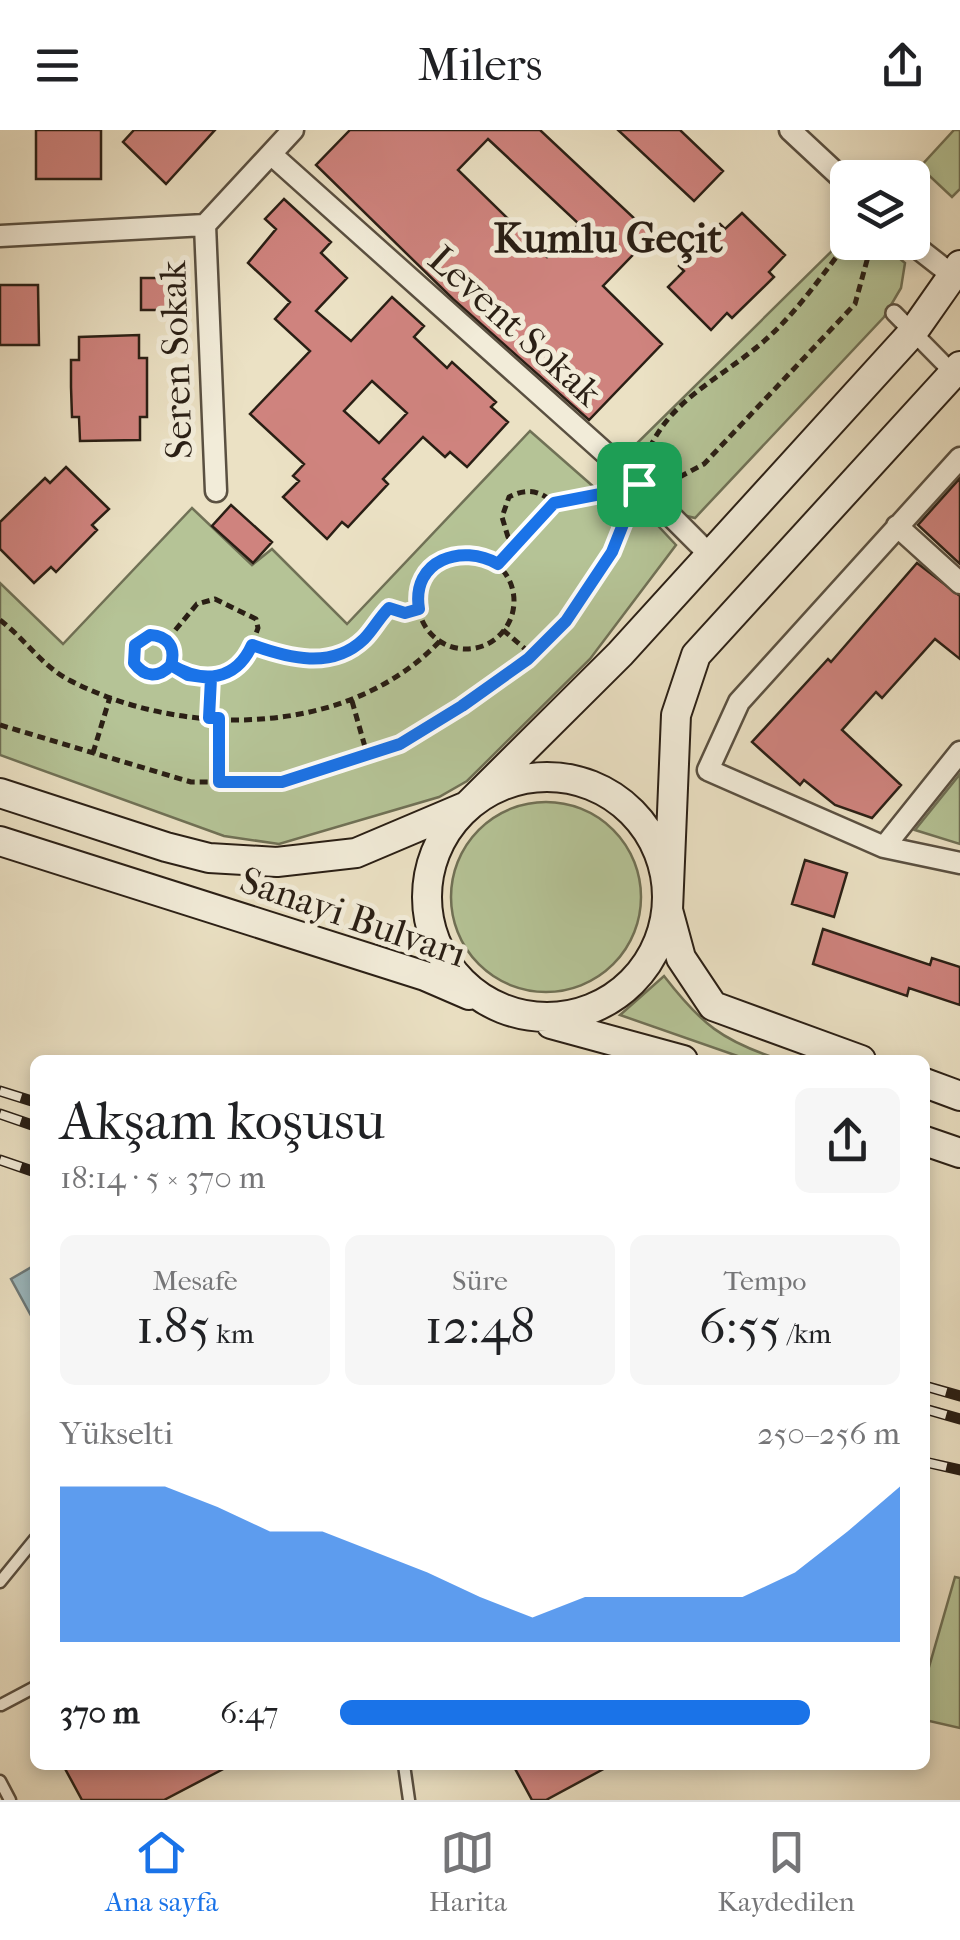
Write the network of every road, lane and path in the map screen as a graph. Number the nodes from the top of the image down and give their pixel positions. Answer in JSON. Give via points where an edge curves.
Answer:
{"nodes":[{"id":1,"x":293,"y":130,"type":"edge"},
{"id":2,"x":790,"y":130,"type":"edge"},
{"id":3,"x":272,"y":155,"type":"junction"},
{"id":4,"x":830,"y":167,"type":"edge"},
{"id":5,"x":205,"y":225,"type":"junction"},
{"id":6,"x":0,"y":236,"type":"edge"},
{"id":7,"x":930,"y":254,"type":"edge"},
{"id":8,"x":834,"y":260,"type":"edge"},
{"id":9,"x":867,"y":260,"type":"edge"},
{"id":10,"x":956,"y":270,"type":"edge"},
{"id":11,"x":904,"y":322,"type":"junction"},
{"id":12,"x":958,"y":374,"type":"edge"},
{"id":13,"x":960,"y":458,"type":"edge"},
{"id":14,"x":638,"y":482,"type":"junction"},
{"id":15,"x":216,"y":491,"type":"dead end"},
{"id":16,"x":554,"y":503,"type":"junction"},
{"id":17,"x":898,"y":526,"type":"junction"},
{"id":18,"x":520,"y":544,"type":"junction"},
{"id":19,"x":708,"y":553,"type":"junction"},
{"id":20,"x":498,"y":564,"type":"junction"},
{"id":21,"x":960,"y":583,"type":"edge"},
{"id":22,"x":419,"y":609,"type":"junction"},
{"id":23,"x":0,"y":620,"type":"edge"},
{"id":24,"x":503,"y":630,"type":"junction"},
{"id":25,"x":167,"y":640,"type":"junction"},
{"id":26,"x":440,"y":642,"type":"junction"},
{"id":27,"x":252,"y":645,"type":"junction"},
{"id":28,"x":532,"y":655,"type":"junction"},
{"id":29,"x":171,"y":665,"type":"junction"},
{"id":30,"x":211,"y":678,"type":"junction"},
{"id":31,"x":110,"y":696,"type":"junction"},
{"id":32,"x":352,"y":700,"type":"junction"},
{"id":33,"x":209,"y":718,"type":"junction"},
{"id":34,"x":219,"y":718,"type":"junction"},
{"id":35,"x":0,"y":725,"type":"edge"},
{"id":36,"x":960,"y":752,"type":"edge"},
{"id":37,"x":93,"y":753,"type":"junction"},
{"id":38,"x":367,"y":754,"type":"junction"},
{"id":39,"x":219,"y":782,"type":"junction"},
{"id":40,"x":0,"y":793,"type":"edge"},
{"id":41,"x":467,"y":806,"type":"junction"},
{"id":42,"x":0,"y":841,"type":"edge"},
{"id":43,"x":884,"y":847,"type":"junction"},
{"id":44,"x":960,"y":863,"type":"edge"},
{"id":45,"x":668,"y":910,"type":"junction"},
{"id":46,"x":506,"y":1012,"type":"junction"},
{"id":47,"x":665,"y":1055,"type":"edge"},
{"id":48,"x":847,"y":1055,"type":"edge"},
{"id":49,"x":930,"y":1085,"type":"edge"},
{"id":50,"x":960,"y":1096,"type":"edge"},
{"id":51,"x":930,"y":1143,"type":"edge"},
{"id":52,"x":960,"y":1153,"type":"edge"},
{"id":53,"x":30,"y":1545,"type":"edge"},
{"id":54,"x":0,"y":1582,"type":"edge"},
{"id":55,"x":30,"y":1689,"type":"edge"},
{"id":56,"x":0,"y":1704,"type":"edge"},
{"id":57,"x":405,"y":1770,"type":"edge"},
{"id":58,"x":0,"y":1781,"type":"edge"},
{"id":59,"x":10,"y":1800,"type":"edge"},
{"id":60,"x":408,"y":1800,"type":"edge"}],
"edges":[{"from":1,"to":3,"type":"street"},
{"from":2,"to":4,"type":"street"},
{"from":3,"to":5,"type":"street"},
{"from":3,"to":14,"type":"street","name":"Levent Sokak"},
{"from":5,"to":6,"type":"street"},
{"from":5,"to":15,"type":"street","name":"Seren Sokak"},
{"from":7,"to":10,"type":"street"},
{"from":8,"to":14,"type":"path","via":[[794,312],[698,388],[654,434]]},
{"from":9,"to":14,"type":"path","via":[[856,304],[704,464],[673,483]]},
{"from":10,"to":11,"type":"main road"},
{"from":11,"to":12,"type":"street"},
{"from":11,"to":19,"type":"main road"},
{"from":12,"to":45,"type":"main road","via":[[696,655],[676,715]]},
{"from":13,"to":17,"type":"street"},
{"from":14,"to":16,"type":"path"},
{"from":14,"to":19,"type":"street","name":"Levent Sokak"},
{"from":14,"to":28,"type":"path","via":[[612,552],[566,621]]},
{"from":16,"to":18,"type":"path"},
{"from":16,"to":18,"type":"path","via":[[522,490],[510,497],[502,517],[508,537]]},
{"from":17,"to":21,"type":"street"},
{"from":17,"to":43,"type":"street","via":[[739,702],[708,770]]},
{"from":18,"to":20,"type":"path"},
{"from":19,"to":41,"type":"main road","via":[[620,654]]},
{"from":20,"to":22,"type":"path","via":[[468,552],[438,561],[420,586]]},
{"from":20,"to":24,"type":"path","via":[[513,592],[514,608]]},
{"from":22,"to":26,"type":"path"},
{"from":22,"to":27,"type":"path","via":[[389,608],[364,639],[322,659]]},
{"from":23,"to":31,"type":"path","via":[[39,660]]},
{"from":24,"to":26,"type":"path","via":[[470,648]]},
{"from":24,"to":28,"type":"path"},
{"from":25,"to":27,"type":"path","via":[[197,604],[214,599],[256,620]]},
{"from":25,"to":29,"type":"path"},
{"from":25,"to":29,"type":"path","via":[[141,638],[134,663],[157,675]]},
{"from":26,"to":32,"type":"path","via":[[404,674]]},
{"from":27,"to":30,"type":"path","via":[[238,668]]},
{"from":28,"to":38,"type":"path","via":[[400,744]]},
{"from":29,"to":30,"type":"path"},
{"from":30,"to":33,"type":"path"},
{"from":31,"to":33,"type":"path","via":[[162,714]]},
{"from":31,"to":37,"type":"path"},
{"from":32,"to":34,"type":"path","via":[[304,714]]},
{"from":32,"to":38,"type":"path"},
{"from":33,"to":34,"type":"path"},
{"from":34,"to":39,"type":"path"},
{"from":35,"to":37,"type":"path"},
{"from":36,"to":43,"type":"street"},
{"from":37,"to":39,"type":"path","via":[[191,782]]},
{"from":38,"to":39,"type":"path","via":[[282,782]]},
{"from":40,"to":41,"type":"main road","name":"Sanayi Bulvarı","via":[[210,858],[277,862],[356,853]]},
{"from":41,"to":45,"type":"main road","via":[[502,785],[543,776],[584,782],[620,800],[649,831],[665,869]]},
{"from":41,"to":46,"type":"main road","via":[[440,839],[427,878],[428,920],[443,960],[470,991]]},
{"from":42,"to":46,"type":"main road","name":"Sanayi Bulvarı","via":[[425,976]]},
{"from":43,"to":44,"type":"street"},
{"from":45,"to":46,"type":"main road","via":[[659,945],[640,976],[612,1000],[578,1014]]},
{"from":45,"to":48,"type":"main road","via":[[681,958],[713,1006]]},
{"from":46,"to":47,"type":"main road","name":"Sanayi Bulvarı"},
{"from":49,"to":50,"type":"main road"},
{"from":51,"to":52,"type":"main road"},
{"from":53,"to":54,"type":"lane"},
{"from":55,"to":56,"type":"lane"},
{"from":57,"to":60,"type":"lane"},
{"from":58,"to":59,"type":"lane"}]}
